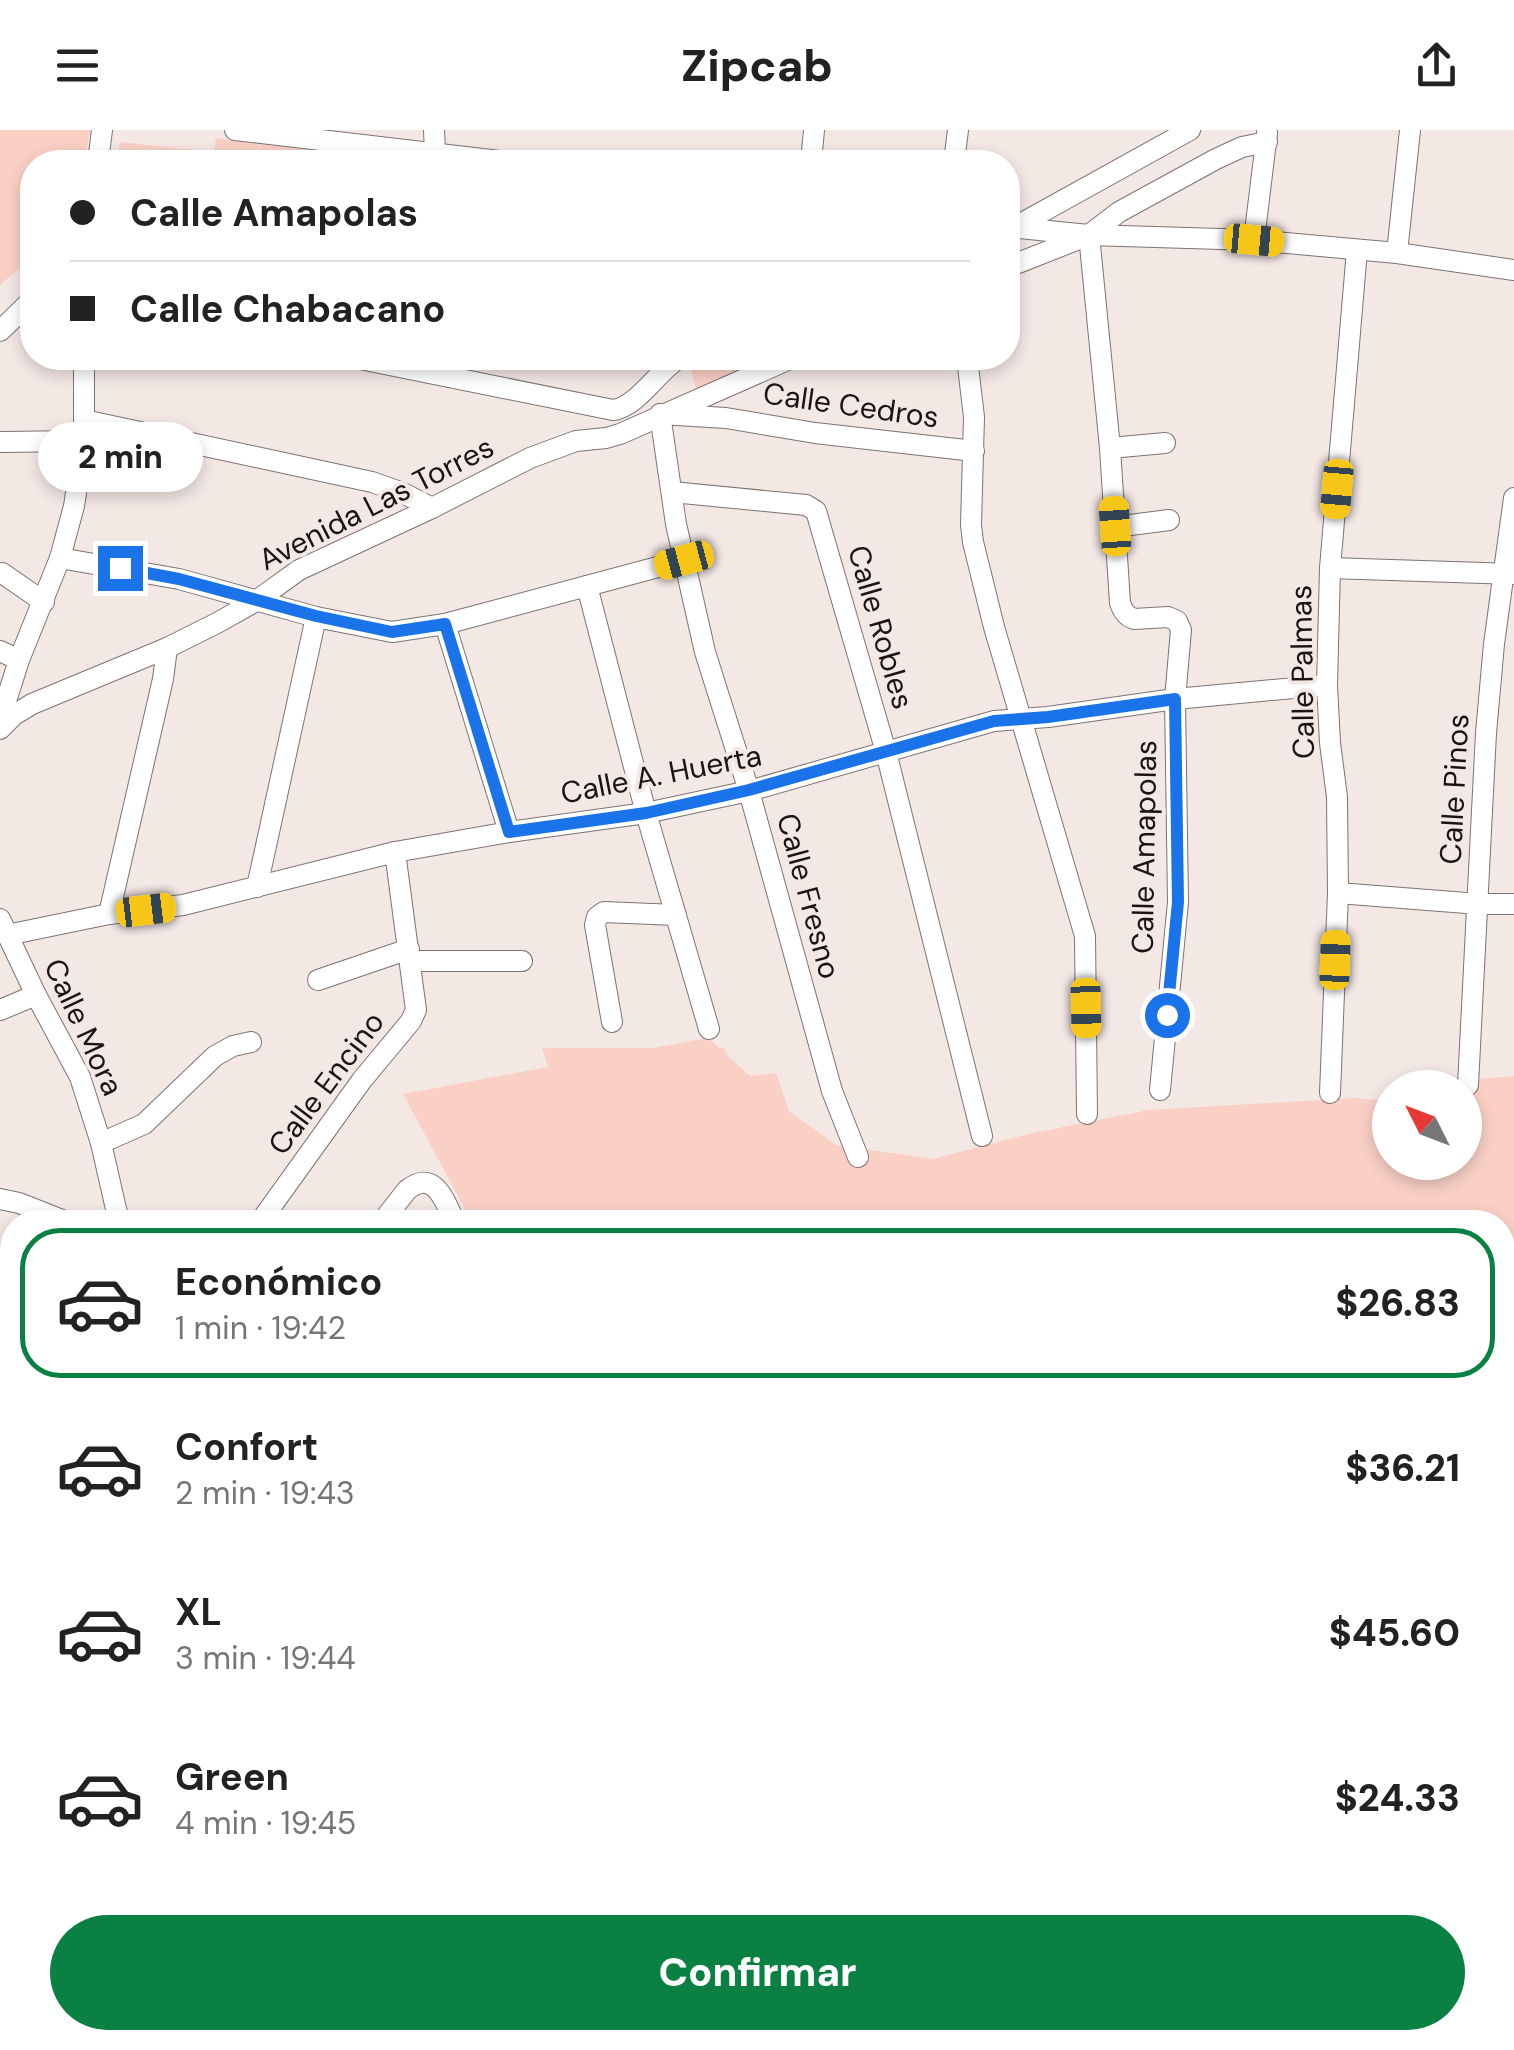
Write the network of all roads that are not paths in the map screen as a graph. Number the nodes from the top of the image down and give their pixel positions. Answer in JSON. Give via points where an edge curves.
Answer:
{"nodes":[{"id":1,"x":235,"y":130,"type":"edge"},
{"id":2,"x":1190,"y":130,"type":"edge"},
{"id":3,"x":1410,"y":130,"type":"edge"},
{"id":4,"x":282,"y":132,"type":"edge"},
{"id":5,"x":1266,"y":136,"type":"edge"},
{"id":6,"x":412,"y":150,"type":"edge"},
{"id":7,"x":1020,"y":223,"type":"edge"},
{"id":8,"x":1020,"y":228,"type":"edge"},
{"id":9,"x":1089,"y":235,"type":"junction"},
{"id":10,"x":1254,"y":240,"type":"junction"},
{"id":11,"x":1357,"y":250,"type":"junction"},
{"id":12,"x":1397,"y":254,"type":"junction"},
{"id":13,"x":1020,"y":262,"type":"edge"},
{"id":14,"x":1514,"y":270,"type":"edge"},
{"id":15,"x":20,"y":312,"type":"edge"},
{"id":16,"x":0,"y":331,"type":"edge"},
{"id":17,"x":84,"y":370,"type":"edge"},
{"id":18,"x":415,"y":370,"type":"edge"},
{"id":19,"x":665,"y":370,"type":"edge"},
{"id":20,"x":764,"y":370,"type":"edge"},
{"id":21,"x":968,"y":370,"type":"edge"},
{"id":22,"x":660,"y":414,"type":"junction"},
{"id":23,"x":84,"y":431,"type":"junction"},
{"id":24,"x":2,"y":442,"type":"edge"},
{"id":25,"x":1165,"y":443,"type":"dead end"},
{"id":26,"x":1110,"y":448,"type":"junction"},
{"id":27,"x":974,"y":452,"type":"junction"},
{"id":28,"x":672,"y":492,"type":"junction"},
{"id":29,"x":1514,"y":498,"type":"edge"},
{"id":30,"x":432,"y":508,"type":"junction"},
{"id":31,"x":1169,"y":520,"type":"dead end"},
{"id":32,"x":1115,"y":526,"type":"junction"},
{"id":33,"x":60,"y":558,"type":"junction"},
{"id":34,"x":684,"y":560,"type":"junction"},
{"id":35,"x":1330,"y":568,"type":"junction"},
{"id":36,"x":2,"y":573,"type":"edge"},
{"id":37,"x":1509,"y":573,"type":"edge"},
{"id":38,"x":588,"y":586,"type":"junction"},
{"id":39,"x":256,"y":600,"type":"junction"},
{"id":40,"x":44,"y":602,"type":"junction"},
{"id":41,"x":316,"y":616,"type":"junction"},
{"id":42,"x":445,"y":624,"type":"junction"},
{"id":43,"x":167,"y":648,"type":"junction"},
{"id":44,"x":10,"y":655,"type":"edge"},
{"id":45,"x":1328,"y":685,"type":"junction"},
{"id":46,"x":1175,"y":699,"type":"junction"},
{"id":47,"x":1021,"y":718,"type":"junction"},
{"id":48,"x":0,"y":720,"type":"edge"},
{"id":49,"x":0,"y":729,"type":"edge"},
{"id":50,"x":886,"y":752,"type":"junction"},
{"id":51,"x":749,"y":790,"type":"junction"},
{"id":52,"x":646,"y":813,"type":"junction"},
{"id":53,"x":509,"y":832,"type":"junction"},
{"id":54,"x":395,"y":852,"type":"junction"},
{"id":55,"x":257,"y":887,"type":"junction"},
{"id":56,"x":1338,"y":893,"type":"junction"},
{"id":57,"x":1479,"y":904,"type":"junction"},
{"id":58,"x":1514,"y":904,"type":"edge"},
{"id":59,"x":109,"y":914,"type":"junction"},
{"id":60,"x":676,"y":915,"type":"junction"},
{"id":61,"x":4,"y":927,"type":"edge"},
{"id":62,"x":410,"y":955,"type":"junction"},
{"id":63,"x":522,"y":961,"type":"dead end"},
{"id":64,"x":318,"y":980,"type":"dead end"},
{"id":65,"x":36,"y":995,"type":"junction"},
{"id":66,"x":0,"y":1010,"type":"edge"},
{"id":67,"x":612,"y":1022,"type":"dead end"},
{"id":68,"x":709,"y":1029,"type":"dead end"},
{"id":69,"x":251,"y":1042,"type":"dead end"},
{"id":70,"x":1469,"y":1070,"type":"edge"},
{"id":71,"x":1160,"y":1090,"type":"dead end"},
{"id":72,"x":1330,"y":1093,"type":"dead end"},
{"id":73,"x":1087,"y":1114,"type":"dead end"},
{"id":74,"x":982,"y":1136,"type":"dead end"},
{"id":75,"x":101,"y":1143,"type":"junction"},
{"id":76,"x":858,"y":1157,"type":"dead end"},
{"id":77,"x":0,"y":1199,"type":"edge"},
{"id":78,"x":37,"y":1210,"type":"edge"},
{"id":79,"x":115,"y":1210,"type":"edge"},
{"id":80,"x":269,"y":1210,"type":"edge"},
{"id":81,"x":392,"y":1210,"type":"edge"},
{"id":82,"x":449,"y":1210,"type":"edge"}],
"edges":[{"from":1,"to":4,"type":"street"},
{"from":2,"to":7,"type":"street"},
{"from":3,"to":12,"type":"street"},
{"from":4,"to":6,"type":"street"},
{"from":5,"to":9,"type":"street","via":[[1118,212]]},
{"from":5,"to":10,"type":"street"},
{"from":8,"to":9,"type":"street"},
{"from":9,"to":10,"type":"street"},
{"from":9,"to":13,"type":"street"},
{"from":9,"to":26,"type":"street","name":"Calle Amapolas"},
{"from":10,"to":11,"type":"street"},
{"from":11,"to":12,"type":"street"},
{"from":11,"to":35,"type":"street","name":"Calle Palmas"},
{"from":12,"to":14,"type":"street"},
{"from":15,"to":16,"type":"street"},
{"from":17,"to":23,"type":"street"},
{"from":18,"to":19,"type":"street","via":[[613,410]]},
{"from":20,"to":22,"type":"street","name":"Avenida Las Torres"},
{"from":21,"to":27,"type":"street"},
{"from":22,"to":27,"type":"street","name":"Calle Cedros"},
{"from":22,"to":28,"type":"street","name":"Calle Fresno"},
{"from":22,"to":30,"type":"street","name":"Avenida Las Torres","via":[[606,438],[547,450]]},
{"from":23,"to":24,"type":"street"},
{"from":23,"to":30,"type":"street","via":[[372,482]]},
{"from":23,"to":33,"type":"street"},
{"from":25,"to":26,"type":"street"},
{"from":26,"to":32,"type":"street","name":"Calle Amapolas"},
{"from":27,"to":47,"type":"street","via":[[973,542]]},
{"from":28,"to":34,"type":"street","name":"Calle Fresno"},
{"from":28,"to":50,"type":"street","name":"Calle Robles","via":[[816,511]]},
{"from":29,"to":37,"type":"street","name":"Calle Pinos"},
{"from":30,"to":39,"type":"street","name":"Avenida Las Torres","via":[[299,570]]},
{"from":31,"to":32,"type":"street"},
{"from":32,"to":46,"type":"street","name":"Calle Amapolas","via":[[1122,610],[1134,619],[1168,617],[1179,624]]},
{"from":33,"to":39,"type":"street"},
{"from":33,"to":40,"type":"street"},
{"from":34,"to":38,"type":"street"},
{"from":34,"to":51,"type":"street","name":"Calle Fresno"},
{"from":35,"to":37,"type":"street"},
{"from":35,"to":45,"type":"street","name":"Calle Palmas"},
{"from":36,"to":40,"type":"street"},
{"from":37,"to":57,"type":"street","name":"Calle Pinos","via":[[1486,732]]},
{"from":38,"to":42,"type":"street"},
{"from":38,"to":52,"type":"street"},
{"from":39,"to":41,"type":"street"},
{"from":39,"to":43,"type":"street","name":"Avenida Las Torres"},
{"from":40,"to":44,"type":"street"},
{"from":41,"to":42,"type":"street","via":[[392,632]]},
{"from":41,"to":55,"type":"street"},
{"from":42,"to":53,"type":"street"},
{"from":43,"to":49,"type":"street","name":"Avenida Las Torres","via":[[32,704]]},
{"from":43,"to":59,"type":"street"},
{"from":44,"to":48,"type":"street"},
{"from":45,"to":46,"type":"street","name":"Calle A. Huerta"},
{"from":45,"to":56,"type":"street","name":"Calle Palmas"},
{"from":46,"to":47,"type":"street","name":"Calle A. Huerta"},
{"from":46,"to":71,"type":"street","name":"Calle Amapolas","via":[[1178,902]]},
{"from":47,"to":50,"type":"street","name":"Calle A. Huerta"},
{"from":47,"to":73,"type":"street","via":[[1085,936]]},
{"from":50,"to":51,"type":"street","name":"Calle A. Huerta"},
{"from":50,"to":74,"type":"street","name":"Calle Robles"},
{"from":51,"to":52,"type":"street","name":"Calle A. Huerta"},
{"from":51,"to":76,"type":"street","name":"Calle Fresno","via":[[832,1091]]},
{"from":52,"to":53,"type":"street","name":"Calle A. Huerta"},
{"from":52,"to":60,"type":"street"},
{"from":53,"to":54,"type":"street","name":"Calle A. Huerta"},
{"from":54,"to":55,"type":"street","name":"Calle A. Huerta"},
{"from":54,"to":62,"type":"street","name":"Calle Encino"},
{"from":55,"to":59,"type":"street","name":"Calle A. Huerta"},
{"from":56,"to":57,"type":"street"},
{"from":56,"to":72,"type":"street","name":"Calle Palmas"},
{"from":57,"to":58,"type":"street"},
{"from":57,"to":70,"type":"street","name":"Calle Pinos"},
{"from":59,"to":61,"type":"street","name":"Calle A. Huerta"},
{"from":60,"to":67,"type":"street","via":[[604,912],[597,918]]},
{"from":60,"to":68,"type":"street"},
{"from":61,"to":65,"type":"street","name":"Calle Mora"},
{"from":62,"to":63,"type":"street"},
{"from":62,"to":64,"type":"street"},
{"from":62,"to":80,"type":"street","name":"Calle Encino","via":[[416,1010],[410,1021]]},
{"from":65,"to":66,"type":"street"},
{"from":65,"to":75,"type":"street","name":"Calle Mora","via":[[80,1077]]},
{"from":69,"to":75,"type":"street","via":[[216,1056],[144,1124]]},
{"from":75,"to":79,"type":"street","name":"Calle Mora"},
{"from":77,"to":78,"type":"street"},
{"from":81,"to":82,"type":"street","via":[[421,1182],[440,1192]]}]}
